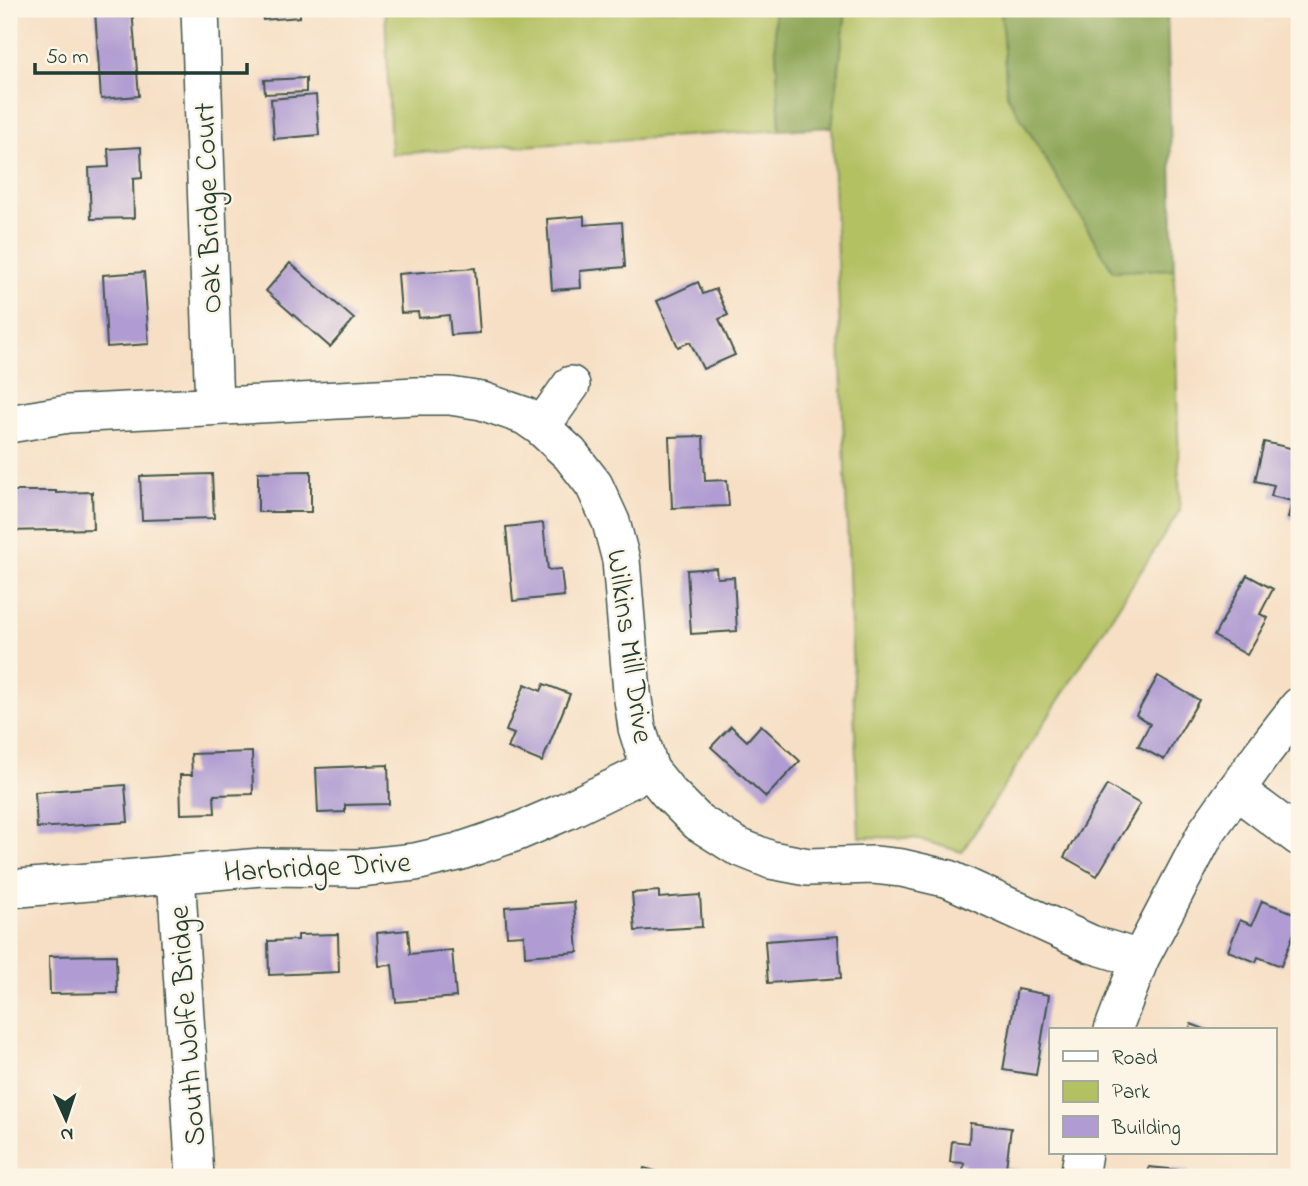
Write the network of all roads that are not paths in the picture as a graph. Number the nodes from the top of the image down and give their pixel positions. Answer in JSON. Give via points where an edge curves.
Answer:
{"nodes":[{"id":1,"x":200,"y":9,"type":"edge"},
{"id":2,"x":571,"y":385,"type":"dead end"},
{"id":3,"x":214,"y":406,"type":"junction"},
{"id":4,"x":9,"y":424,"type":"edge"},
{"id":5,"x":541,"y":427,"type":"junction"},
{"id":6,"x":1299,"y":706,"type":"edge"},
{"id":7,"x":650,"y":770,"type":"junction"},
{"id":8,"x":1236,"y":790,"type":"junction"},
{"id":9,"x":1299,"y":837,"type":"edge"},
{"id":10,"x":176,"y":874,"type":"junction"},
{"id":11,"x":9,"y":889,"type":"edge"},
{"id":12,"x":1140,"y":960,"type":"junction"},
{"id":13,"x":1115,"y":1028,"type":"edge"},
{"id":14,"x":1083,"y":1154,"type":"edge"},
{"id":15,"x":195,"y":1177,"type":"edge"},
{"id":16,"x":1079,"y":1177,"type":"edge"}],
"edges":[{"from":1,"to":3,"type":"street","name":"Oak Bridge Court"},
{"from":2,"to":5,"type":"street"},
{"from":3,"to":4,"type":"street","name":"Wilkins Mill Drive","via":[[68,414]]},
{"from":3,"to":5,"type":"street","name":"Wilkins Mill Drive","via":[[450,396],[482,401],[525,416]]},
{"from":5,"to":7,"type":"street","name":"Wilkins Mill Drive","via":[[594,485],[611,522],[621,559],[637,728]]},
{"from":6,"to":8,"type":"street"},
{"from":7,"to":10,"type":"street","name":"Harbridge Drive","via":[[517,832],[458,852],[358,868],[261,867]]},
{"from":7,"to":12,"type":"street","name":"Wilkins Mill Drive","via":[[698,822],[736,846],[771,860],[808,867],[874,865],[949,879],[1091,944]]},
{"from":8,"to":9,"type":"street"},
{"from":8,"to":12,"type":"street","via":[[1207,831]]},
{"from":10,"to":11,"type":"street","name":"Harbridge Drive"},
{"from":10,"to":15,"type":"street","name":"South Wolfe Bridge"},
{"from":12,"to":13,"type":"street"},
{"from":14,"to":16,"type":"street"}]}
